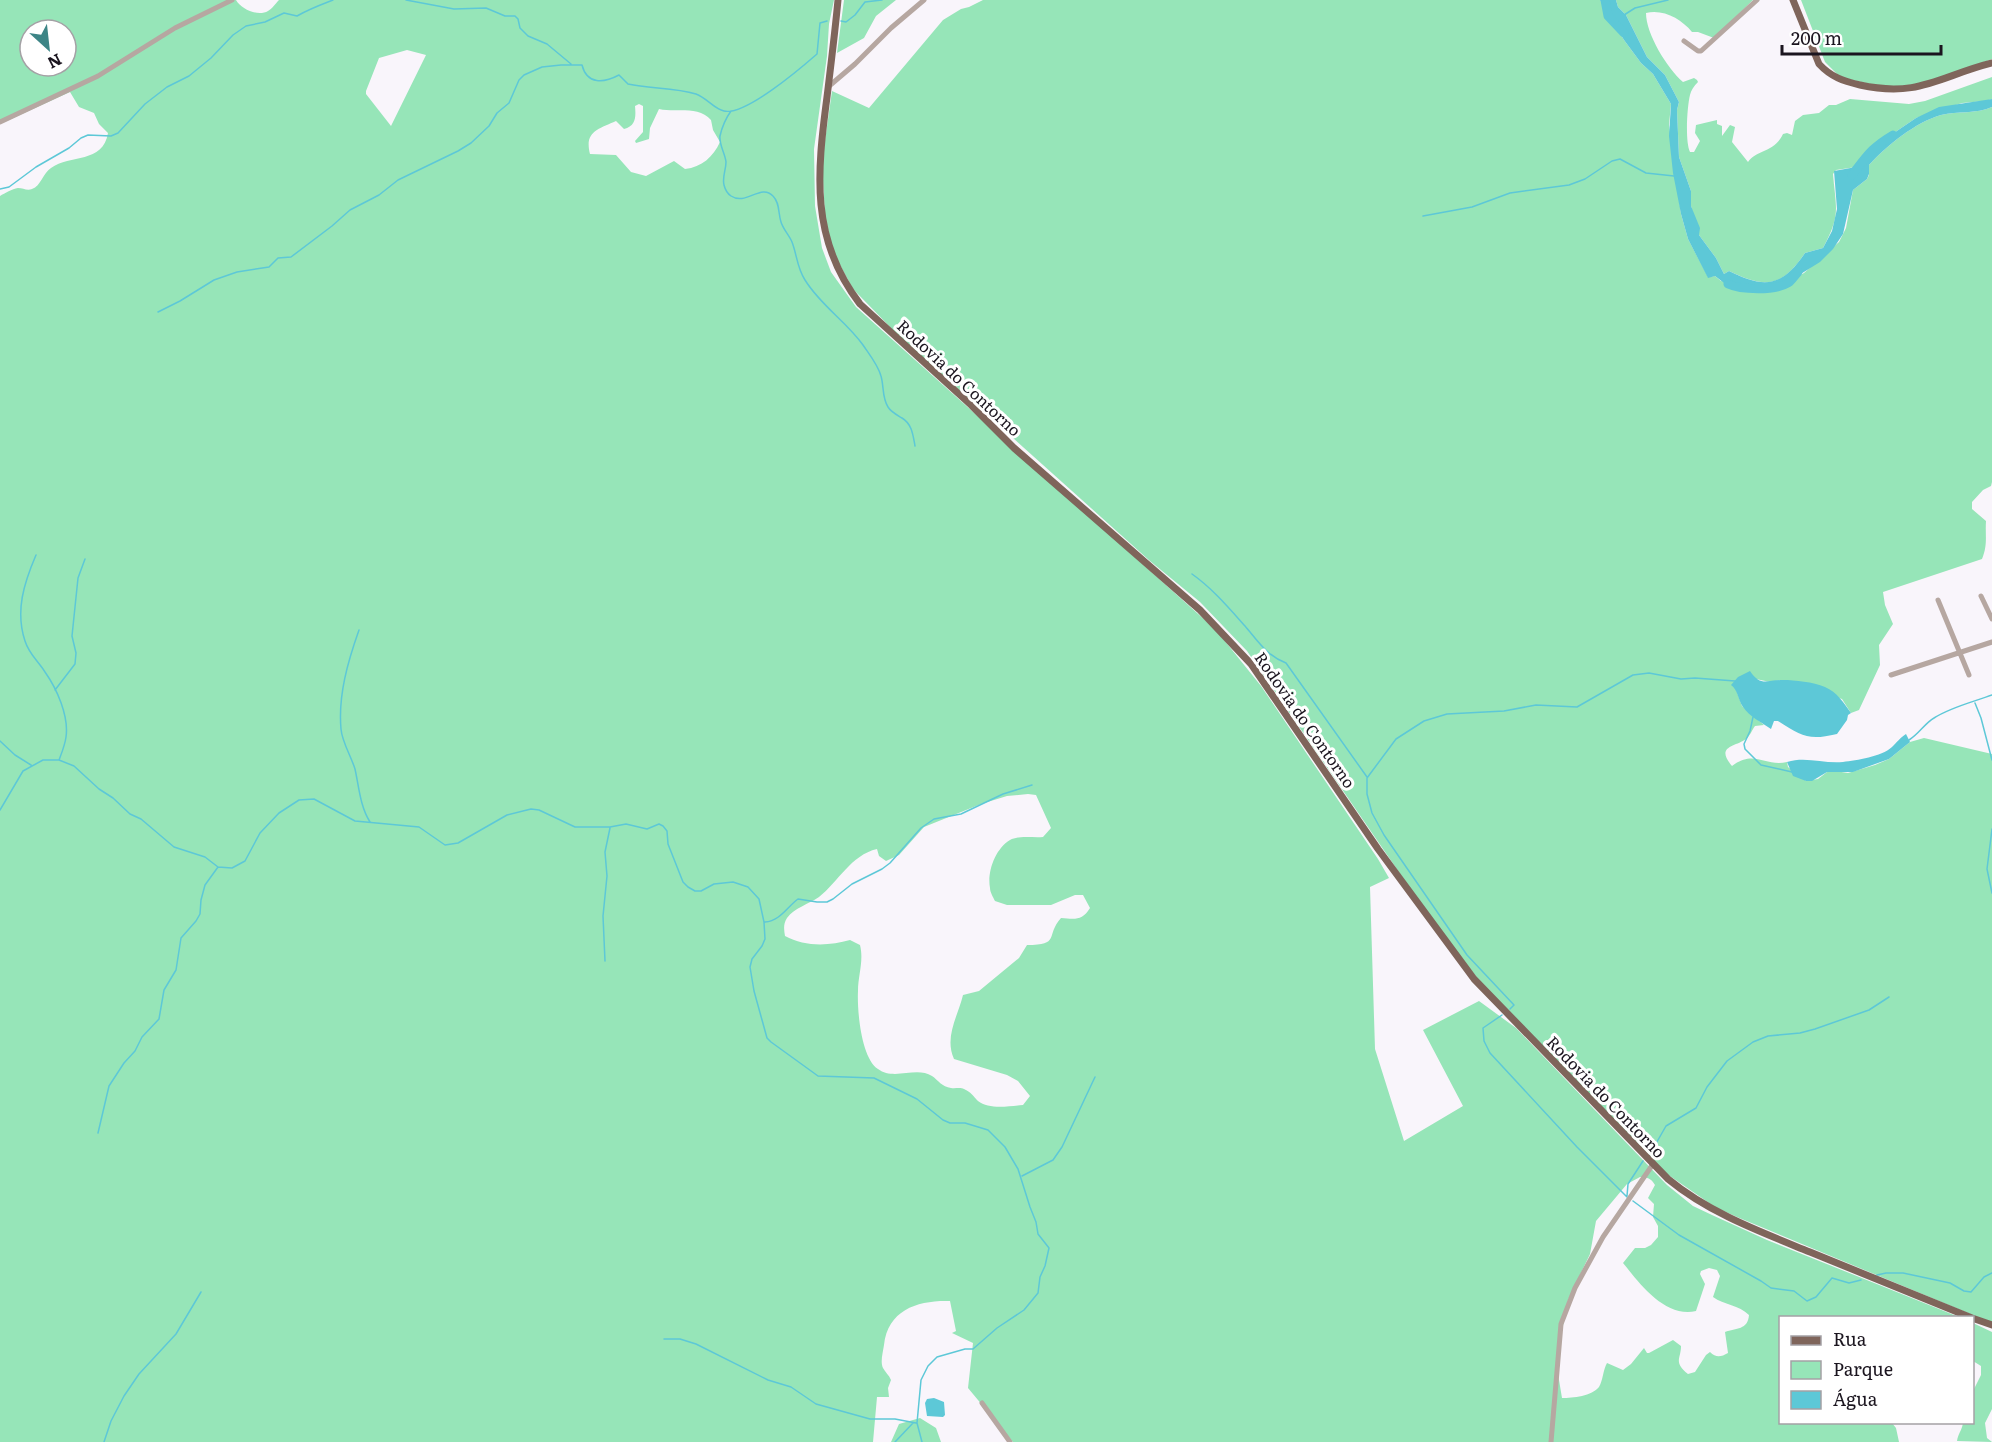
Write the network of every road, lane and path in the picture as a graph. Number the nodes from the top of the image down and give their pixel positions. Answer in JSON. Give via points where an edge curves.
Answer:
{"nodes":[{"id":1,"x":232,"y":0,"type":"edge"},
{"id":2,"x":838,"y":0,"type":"edge"},
{"id":3,"x":924,"y":0,"type":"edge"},
{"id":4,"x":1757,"y":0,"type":"edge"},
{"id":5,"x":1793,"y":0,"type":"edge"},
{"id":6,"x":1684,"y":41,"type":"dead end"},
{"id":7,"x":1992,"y":63,"type":"edge"},
{"id":8,"x":828,"y":87,"type":"junction"},
{"id":9,"x":0,"y":122,"type":"edge"},
{"id":10,"x":1981,"y":596,"type":"dead end"},
{"id":11,"x":1938,"y":600,"type":"dead end"},
{"id":12,"x":1992,"y":619,"type":"edge"},
{"id":13,"x":1992,"y":642,"type":"edge"},
{"id":14,"x":1960,"y":652,"type":"junction"},
{"id":15,"x":1891,"y":675,"type":"dead end"},
{"id":16,"x":1969,"y":675,"type":"dead end"},
{"id":17,"x":1653,"y":1164,"type":"junction"},
{"id":18,"x":1967,"y":1316,"type":"edge"},
{"id":19,"x":1974,"y":1319,"type":"edge"},
{"id":20,"x":1992,"y":1325,"type":"edge"},
{"id":21,"x":982,"y":1403,"type":"dead end"},
{"id":22,"x":1010,"y":1442,"type":"edge"},
{"id":23,"x":1551,"y":1442,"type":"edge"}],
"edges":[{"from":1,"to":9,"type":"street","via":[[175,28],[98,76]]},
{"from":2,"to":8,"type":"main road","name":"Rodovia do Contorno"},
{"from":3,"to":8,"type":"street"},
{"from":4,"to":6,"type":"street","via":[[1701,51]]},
{"from":5,"to":7,"type":"main road","via":[[1819,64],[1841,81],[1874,88],[1918,88]]},
{"from":8,"to":17,"type":"main road","name":"Rodovia do Contorno","via":[[819,192],[825,238],[846,286],[873,318],[1233,643],[1474,979]]},
{"from":10,"to":12,"type":"street"},
{"from":11,"to":14,"type":"street"},
{"from":13,"to":14,"type":"street"},
{"from":14,"to":15,"type":"street"},
{"from":14,"to":16,"type":"street"},
{"from":17,"to":18,"type":"main road","name":"Rodovia do Contorno","via":[[1683,1192],[1712,1209]]},
{"from":17,"to":23,"type":"street","via":[[1603,1237],[1575,1288],[1561,1324]]},
{"from":19,"to":20,"type":"main road","name":"Rodovia do Contorno"},
{"from":21,"to":22,"type":"street"}]}
